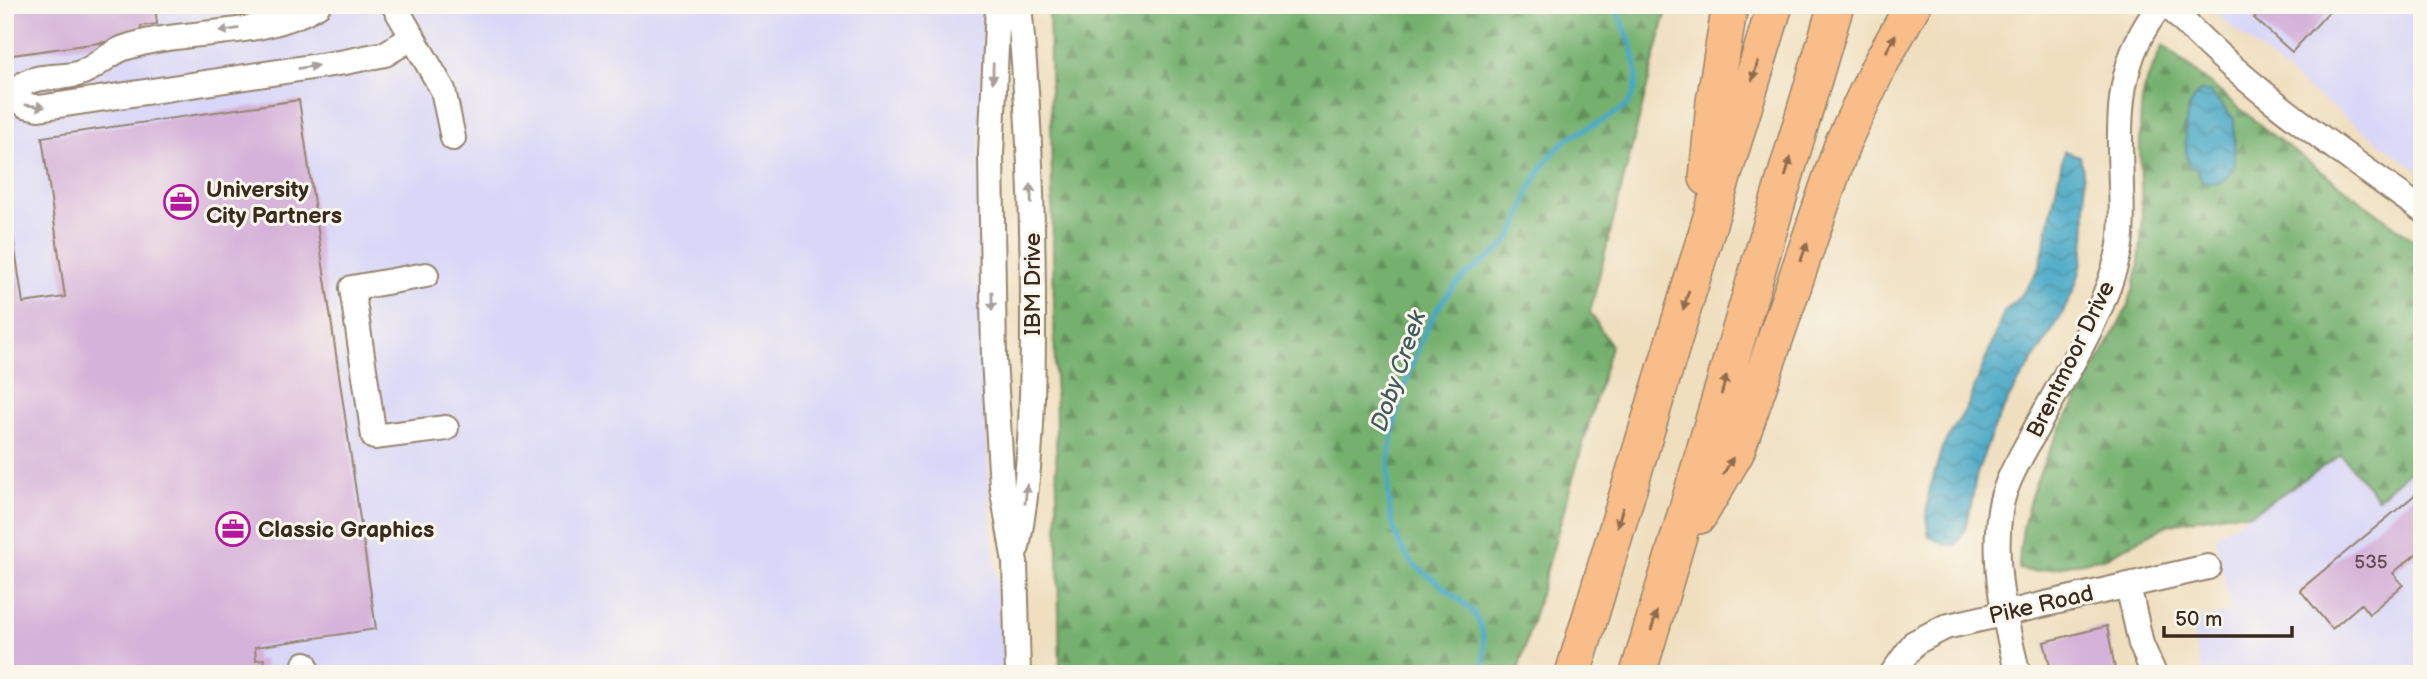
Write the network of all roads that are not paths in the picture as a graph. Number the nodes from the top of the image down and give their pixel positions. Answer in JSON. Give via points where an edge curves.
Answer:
{"nodes":[{"id":1,"x":318,"y":5,"type":"edge"},
{"id":2,"x":394,"y":5,"type":"edge"},
{"id":3,"x":998,"y":5,"type":"edge"},
{"id":4,"x":1019,"y":5,"type":"edge"},
{"id":5,"x":1730,"y":5,"type":"edge"},
{"id":6,"x":1775,"y":5,"type":"edge"},
{"id":7,"x":1836,"y":5,"type":"edge"},
{"id":8,"x":1913,"y":5,"type":"edge"},
{"id":9,"x":2161,"y":5,"type":"edge"},
{"id":10,"x":2168,"y":5,"type":"edge"},
{"id":11,"x":413,"y":37,"type":"junction"},
{"id":12,"x":107,"y":58,"type":"junction"},
{"id":13,"x":118,"y":96,"type":"junction"},
{"id":14,"x":453,"y":138,"type":"dead end"},
{"id":15,"x":2422,"y":210,"type":"edge"},
{"id":16,"x":1705,"y":234,"type":"junction"},
{"id":17,"x":426,"y":275,"type":"dead end"},
{"id":18,"x":446,"y":428,"type":"dead end"},
{"id":19,"x":1014,"y":562,"type":"junction"},
{"id":20,"x":2208,"y":567,"type":"dead end"},
{"id":21,"x":1670,"y":568,"type":"junction"},
{"id":22,"x":2128,"y":584,"type":"junction"},
{"id":23,"x":2006,"y":611,"type":"junction"},
{"id":24,"x":1018,"y":674,"type":"edge"},
{"id":25,"x":1573,"y":674,"type":"edge"},
{"id":26,"x":1638,"y":674,"type":"edge"},
{"id":27,"x":1892,"y":674,"type":"edge"},
{"id":28,"x":2018,"y":674,"type":"edge"},
{"id":29,"x":2154,"y":674,"type":"edge"}],
"edges":[{"from":1,"to":12,"type":"street","one_way":true,"via":[[284,20],[136,46]]},
{"from":2,"to":11,"type":"street"},
{"from":3,"to":19,"type":"street","name":"IBM Drive","one_way":true,"via":[[991,154],[994,359],[1002,485]]},
{"from":19,"to":4,"type":"street","name":"IBM Drive","one_way":true,"via":[[1028,474],[1033,342],[1026,76]]},
{"from":5,"to":16,"type":"highway","via":[[1707,159]]},
{"from":6,"to":16,"type":"highway","one_way":true},
{"from":21,"to":7,"type":"highway","one_way":true},
{"from":21,"to":8,"type":"highway","one_way":true,"via":[[1735,453],[1843,142]]},
{"from":9,"to":23,"type":"street","name":"Brentmoor Drive","via":[[2141,34],[2126,70],[2119,111],[2120,248],[2107,291],[2016,466],[2000,508],[1996,554]]},
{"from":10,"to":15,"type":"street","via":[[2194,33],[2310,131]]},
{"from":13,"to":11,"type":"street","one_way":true,"via":[[380,55]]},
{"from":11,"to":14,"type":"street","via":[[446,98]]},
{"from":12,"to":13,"type":"street","via":[[98,72],[100,88]]},
{"from":12,"to":13,"type":"street","one_way":true,"via":[[80,74],[28,81],[20,87],[19,98],[24,106],[39,108]]},
{"from":16,"to":25,"type":"highway","one_way":true},
{"from":17,"to":18,"type":"street","via":[[352,288],[374,437]]},
{"from":19,"to":24,"type":"street","name":"IBM Drive"},
{"from":20,"to":22,"type":"street","name":"Pike Road"},
{"from":26,"to":21,"type":"highway","one_way":true},
{"from":22,"to":23,"type":"street","name":"Pike Road"},
{"from":22,"to":29,"type":"street","via":[[2141,644]]},
{"from":23,"to":27,"type":"street","name":"Pike Road","via":[[1945,627],[1914,643]]},
{"from":23,"to":28,"type":"street","name":"Brentmoor Drive"}]}
